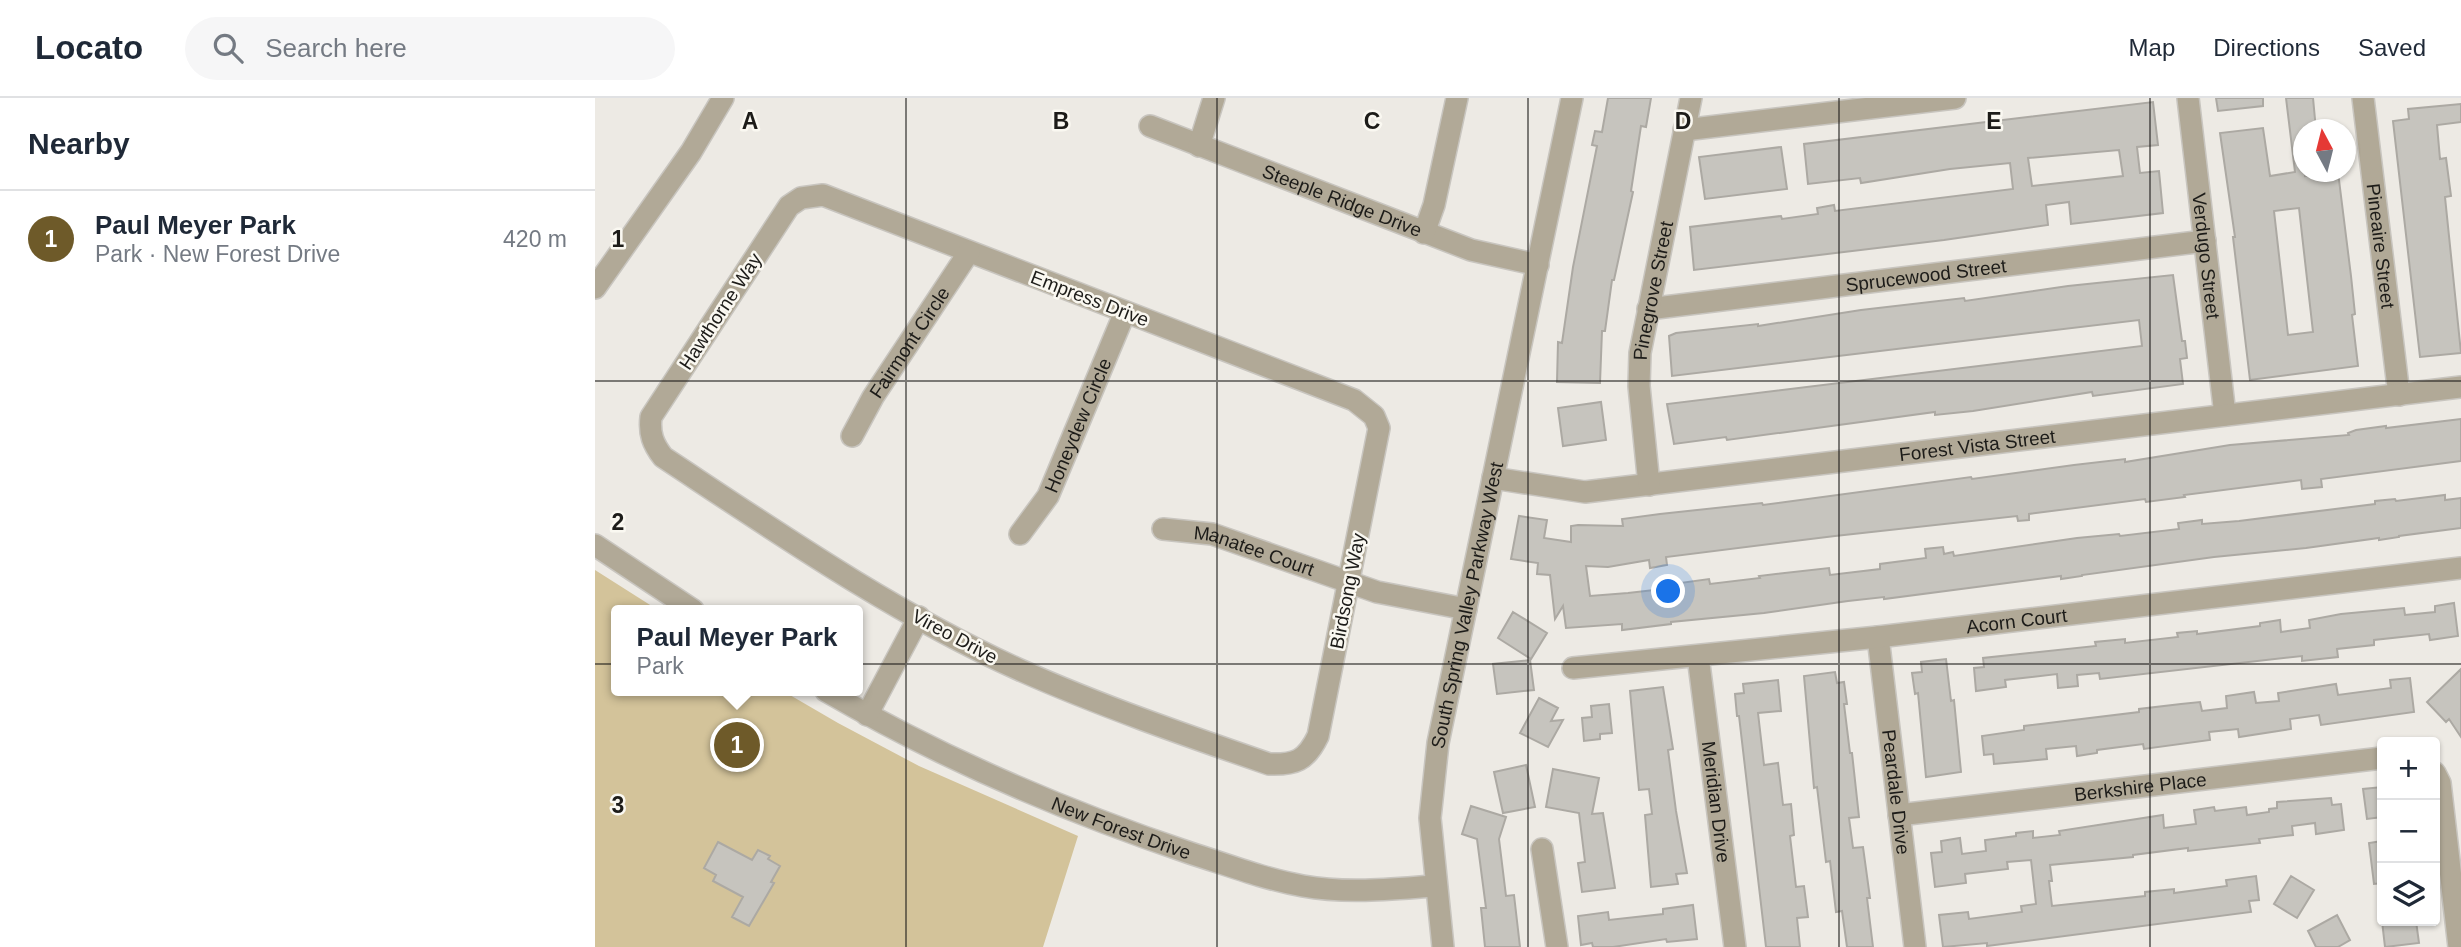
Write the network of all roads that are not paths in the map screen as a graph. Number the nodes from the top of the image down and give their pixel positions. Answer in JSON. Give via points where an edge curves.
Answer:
{"nodes":[{"id":1,"x":723,"y":98,"type":"edge"},
{"id":2,"x":1214,"y":98,"type":"edge"},
{"id":3,"x":1457,"y":98,"type":"edge"},
{"id":4,"x":1572,"y":98,"type":"edge"},
{"id":5,"x":1691,"y":98,"type":"edge"},
{"id":6,"x":1955,"y":98,"type":"edge"},
{"id":7,"x":2187,"y":98,"type":"edge"},
{"id":8,"x":2363,"y":98,"type":"edge"},
{"id":9,"x":1150,"y":126,"type":"dead end"},
{"id":10,"x":1684,"y":130,"type":"junction"},
{"id":11,"x":1199,"y":146,"type":"junction"},
{"id":12,"x":801,"y":198,"type":"joint"},
{"id":13,"x":1424,"y":233,"type":"junction"},
{"id":14,"x":2205,"y":242,"type":"junction"},
{"id":15,"x":969,"y":252,"type":"junction"},
{"id":16,"x":1538,"y":265,"type":"junction"},
{"id":17,"x":595,"y":288,"type":"edge"},
{"id":18,"x":1648,"y":309,"type":"junction"},
{"id":19,"x":1125,"y":312,"type":"junction"},
{"id":20,"x":2461,"y":387,"type":"edge"},
{"id":21,"x":2399,"y":395,"type":"junction"},
{"id":22,"x":2225,"y":415,"type":"junction"},
{"id":23,"x":1374,"y":416,"type":"joint"},
{"id":24,"x":649,"y":431,"type":"joint"},
{"id":25,"x":852,"y":436,"type":"dead end"},
{"id":26,"x":1493,"y":478,"type":"junction"},
{"id":27,"x":1649,"y":485,"type":"junction"},
{"id":28,"x":1163,"y":529,"type":"dead end"},
{"id":29,"x":1020,"y":534,"type":"dead end"},
{"id":30,"x":595,"y":545,"type":"edge"},
{"id":31,"x":2461,"y":568,"type":"edge"},
{"id":32,"x":1349,"y":584,"type":"junction"},
{"id":33,"x":685,"y":605,"type":"edge"},
{"id":34,"x":1466,"y":609,"type":"junction"},
{"id":35,"x":919,"y":617,"type":"junction"},
{"id":36,"x":1878,"y":637,"type":"junction"},
{"id":37,"x":1698,"y":656,"type":"junction"},
{"id":38,"x":1573,"y":668,"type":"dead end"},
{"id":39,"x":835,"y":696,"type":"edge"},
{"id":40,"x":867,"y":715,"type":"junction"},
{"id":41,"x":2377,"y":759,"type":"edge"},
{"id":42,"x":1300,"y":760,"type":"joint"},
{"id":43,"x":2440,"y":783,"type":"edge"},
{"id":44,"x":1899,"y":815,"type":"junction"},
{"id":45,"x":1542,"y":849,"type":"dead end"},
{"id":46,"x":1435,"y":886,"type":"junction"},
{"id":47,"x":1443,"y":947,"type":"edge"},
{"id":48,"x":1557,"y":947,"type":"edge"},
{"id":49,"x":1735,"y":947,"type":"edge"},
{"id":50,"x":1915,"y":947,"type":"edge"},
{"id":51,"x":2459,"y":947,"type":"edge"}],
"edges":[{"from":1,"to":17,"type":"street","via":[[691,152]]},
{"from":2,"to":11,"type":"street"},
{"from":3,"to":13,"type":"street"},
{"from":4,"to":16,"type":"street","name":"South Spring Valley Parkway West"},
{"from":5,"to":10,"type":"street","name":"Pinegrove Street"},
{"from":6,"to":10,"type":"street"},
{"from":7,"to":14,"type":"street","name":"Verdugo Street"},
{"from":8,"to":21,"type":"street","name":"Pineaire Street"},
{"from":9,"to":11,"type":"street","name":"Steeple Ridge Drive"},
{"from":10,"to":18,"type":"street","name":"Pinegrove Street"},
{"from":11,"to":13,"type":"street","name":"Steeple Ridge Drive"},
{"from":12,"to":15,"type":"street","name":"Empress Drive","via":[[823,195]]},
{"from":12,"to":24,"type":"street","name":"Hawthorne Way","via":[[789,205],[651,417]]},
{"from":13,"to":16,"type":"street","name":"Steeple Ridge Drive","via":[[1471,250]]},
{"from":14,"to":18,"type":"street","name":"Sprucewood Street"},
{"from":14,"to":22,"type":"street","name":"Verdugo Street"},
{"from":15,"to":19,"type":"street","name":"Empress Drive"},
{"from":15,"to":25,"type":"street","name":"Fairmont Circle"},
{"from":16,"to":26,"type":"street","name":"South Spring Valley Parkway West"},
{"from":18,"to":27,"type":"street","name":"Pinegrove Street","via":[[1639,386]]},
{"from":19,"to":23,"type":"street","name":"Empress Drive","via":[[1354,400]]},
{"from":19,"to":29,"type":"street","name":"Honeydew Circle","via":[[1048,496]]},
{"from":20,"to":21,"type":"street","name":"Forest Vista Street"},
{"from":21,"to":22,"type":"street","name":"Forest Vista Street"},
{"from":22,"to":27,"type":"street","name":"Forest Vista Street"},
{"from":23,"to":32,"type":"street","name":"Birdsong Way","via":[[1379,428]]},
{"from":24,"to":35,"type":"street","name":"Vireo Drive","via":[[663,457],[818,559]]},
{"from":26,"to":27,"type":"street","name":"Forest Vista Street","via":[[1585,492]]},
{"from":26,"to":34,"type":"street","name":"South Spring Valley Parkway West"},
{"from":28,"to":32,"type":"street","name":"Manatee Court","via":[[1212,534]]},
{"from":30,"to":33,"type":"street"},
{"from":31,"to":36,"type":"street","name":"Acorn Court"},
{"from":32,"to":34,"type":"street","name":"Manatee Court"},
{"from":32,"to":42,"type":"street","name":"Birdsong Way","via":[[1318,736]]},
{"from":34,"to":46,"type":"street","name":"South Spring Valley Parkway West","via":[[1438,743],[1430,818]]},
{"from":35,"to":40,"type":"street"},
{"from":35,"to":42,"type":"street","name":"Vireo Drive","via":[[1019,669],[1142,720],[1269,764]]},
{"from":36,"to":37,"type":"street","name":"Acorn Court"},
{"from":36,"to":44,"type":"street","name":"Peardale Drive"},
{"from":37,"to":38,"type":"street","name":"Acorn Court"},
{"from":37,"to":49,"type":"street","name":"Meridian Drive"},
{"from":39,"to":40,"type":"street","name":"New Forest Drive"},
{"from":40,"to":46,"type":"street","name":"New Forest Drive","via":[[981,771],[1126,832],[1262,877],[1354,891]]},
{"from":41,"to":44,"type":"street","name":"Berkshire Place"},
{"from":43,"to":51,"type":"street"},
{"from":44,"to":50,"type":"street","name":"Peardale Drive"},
{"from":45,"to":48,"type":"street"},
{"from":46,"to":47,"type":"street","name":"South Spring Valley Parkway West"}]}
